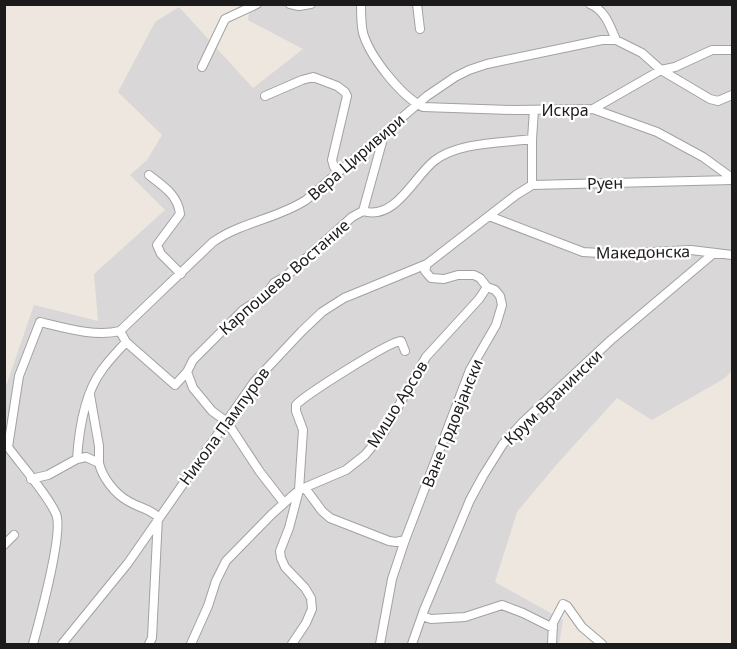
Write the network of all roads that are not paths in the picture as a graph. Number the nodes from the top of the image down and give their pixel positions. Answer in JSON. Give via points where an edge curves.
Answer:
{"nodes":[{"id":1,"x":257,"y":4,"type":"edge"},
{"id":2,"x":290,"y":4,"type":"edge"},
{"id":3,"x":311,"y":4,"type":"edge"},
{"id":4,"x":361,"y":4,"type":"edge"},
{"id":5,"x":417,"y":4,"type":"edge"},
{"id":6,"x":590,"y":4,"type":"edge"},
{"id":7,"x":420,"y":29,"type":"dead end"},
{"id":8,"x":616,"y":40,"type":"junction"},
{"id":9,"x":732,"y":50,"type":"edge"},
{"id":10,"x":202,"y":67,"type":"dead end"},
{"id":11,"x":661,"y":70,"type":"junction"},
{"id":12,"x":732,"y":95,"type":"edge"},
{"id":13,"x":265,"y":96,"type":"dead end"},
{"id":14,"x":417,"y":104,"type":"junction"},
{"id":15,"x":593,"y":109,"type":"junction"},
{"id":16,"x":534,"y":110,"type":"junction"},
{"id":17,"x":385,"y":131,"type":"junction"},
{"id":18,"x":532,"y":140,"type":"junction"},
{"id":19,"x":339,"y":172,"type":"junction"},
{"id":20,"x":149,"y":175,"type":"dead end"},
{"id":21,"x":732,"y":179,"type":"edge"},
{"id":22,"x":532,"y":185,"type":"junction"},
{"id":23,"x":363,"y":211,"type":"junction"},
{"id":24,"x":489,"y":216,"type":"junction"},
{"id":25,"x":714,"y":253,"type":"junction"},
{"id":26,"x":732,"y":255,"type":"edge"},
{"id":27,"x":427,"y":264,"type":"junction"},
{"id":28,"x":181,"y":274,"type":"junction"},
{"id":29,"x":487,"y":287,"type":"junction"},
{"id":30,"x":120,"y":331,"type":"junction"},
{"id":31,"x":126,"y":342,"type":"junction"},
{"id":32,"x":405,"y":351,"type":"dead end"},
{"id":33,"x":187,"y":372,"type":"junction"},
{"id":34,"x":89,"y":394,"type":"junction"},
{"id":35,"x":227,"y":422,"type":"junction"},
{"id":36,"x":6,"y":448,"type":"edge"},
{"id":37,"x":77,"y":459,"type":"junction"},
{"id":38,"x":99,"y":463,"type":"junction"},
{"id":39,"x":31,"y":479,"type":"junction"},
{"id":40,"x":302,"y":489,"type":"junction"},
{"id":41,"x":284,"y":503,"type":"junction"},
{"id":42,"x":158,"y":518,"type":"junction"},
{"id":43,"x":14,"y":535,"type":"dead end"},
{"id":44,"x":405,"y":540,"type":"junction"},
{"id":45,"x":4,"y":545,"type":"edge"},
{"id":46,"x":422,"y":616,"type":"junction"},
{"id":47,"x":553,"y":628,"type":"junction"},
{"id":48,"x":33,"y":645,"type":"edge"},
{"id":49,"x":62,"y":645,"type":"edge"},
{"id":50,"x":149,"y":645,"type":"edge"},
{"id":51,"x":191,"y":645,"type":"edge"},
{"id":52,"x":292,"y":645,"type":"edge"},
{"id":53,"x":380,"y":645,"type":"edge"},
{"id":54,"x":412,"y":645,"type":"edge"},
{"id":55,"x":552,"y":645,"type":"edge"},
{"id":56,"x":602,"y":645,"type":"edge"}],
"edges":[{"from":1,"to":10,"type":"street","via":[[225,19]]},
{"from":2,"to":3,"type":"street"},
{"from":4,"to":14,"type":"street","via":[[363,33],[368,44],[383,69]]},
{"from":5,"to":7,"type":"street"},
{"from":6,"to":8,"type":"street","via":[[599,9]]},
{"from":8,"to":11,"type":"street","via":[[642,53]]},
{"from":8,"to":14,"type":"street","name":"Вера Циривири","via":[[527,55],[469,70]]},
{"from":9,"to":11,"type":"street","via":[[712,50]]},
{"from":11,"to":12,"type":"street","via":[[710,99]]},
{"from":11,"to":15,"type":"street"},
{"from":13,"to":19,"type":"street","via":[[313,77],[345,92],[332,160]]},
{"from":14,"to":16,"type":"street","name":"Искра","via":[[435,108]]},
{"from":14,"to":17,"type":"street","name":"Вера Циривири"},
{"from":15,"to":16,"type":"street","name":"Искра"},
{"from":15,"to":21,"type":"street","name":"Искра","via":[[657,132],[703,157]]},
{"from":16,"to":18,"type":"street"},
{"from":17,"to":19,"type":"street","name":"Вера Циривири"},
{"from":17,"to":23,"type":"street"},
{"from":18,"to":22,"type":"street"},
{"from":18,"to":23,"type":"street","name":"Карпошево Востание","via":[[448,152],[420,174],[386,210]]},
{"from":19,"to":28,"type":"street","name":"Вера Циривири","via":[[296,207],[222,236]]},
{"from":20,"to":28,"type":"street","via":[[179,205],[180,214],[157,245]]},
{"from":21,"to":22,"type":"street","name":"Руен"},
{"from":22,"to":24,"type":"street"},
{"from":23,"to":33,"type":"street","name":"Карпошево Востание","via":[[274,283],[266,295],[243,310],[193,360]]},
{"from":24,"to":25,"type":"street","name":"Македонска","via":[[582,252]]},
{"from":24,"to":27,"type":"street","name":"Никола Пампуров"},
{"from":25,"to":26,"type":"street","name":"Македонска"},
{"from":25,"to":46,"type":"street","name":"Крум Вранински","via":[[611,340],[511,434],[470,500]]},
{"from":27,"to":29,"type":"street","via":[[425,271],[431,278],[474,275]]},
{"from":27,"to":35,"type":"street","name":"Никола Пампуров","via":[[344,298],[322,312],[260,376]]},
{"from":28,"to":30,"type":"street","name":"Вера Циривири"},
{"from":29,"to":40,"type":"street","name":"Мишо Арсов","via":[[426,357],[384,432],[365,455],[346,470]]},
{"from":29,"to":44,"type":"street","name":"Ване Грдовјански","via":[[500,296],[500,314],[470,370]]},
{"from":30,"to":31,"type":"street"},
{"from":30,"to":36,"type":"street","via":[[106,333],[40,322],[20,376]]},
{"from":31,"to":33,"type":"street","name":"Карпошево Востание","via":[[175,385]]},
{"from":31,"to":34,"type":"street","via":[[101,370]]},
{"from":32,"to":40,"type":"street","via":[[401,341],[394,342],[298,402],[296,411],[303,430]]},
{"from":33,"to":35,"type":"street","via":[[193,388]]},
{"from":34,"to":37,"type":"street","via":[[78,437]]},
{"from":34,"to":38,"type":"street"},
{"from":35,"to":41,"type":"street"},
{"from":35,"to":42,"type":"street","name":"Никола Пампуров"},
{"from":36,"to":39,"type":"street"},
{"from":37,"to":38,"type":"street","via":[[86,457]]},
{"from":37,"to":39,"type":"street","via":[[48,475]]},
{"from":38,"to":42,"type":"street","via":[[108,482],[127,501],[149,509]]},
{"from":39,"to":48,"type":"street","via":[[58,518]]},
{"from":40,"to":41,"type":"street","name":"Мишо Арсов"},
{"from":40,"to":44,"type":"street","via":[[330,518],[389,541]]},
{"from":40,"to":52,"type":"street","via":[[280,551],[285,567],[311,598],[312,609]]},
{"from":41,"to":51,"type":"street","name":"Мишо Арсов","via":[[226,561]]},
{"from":42,"to":49,"type":"street","name":"Никола Пампуров","via":[[128,563]]},
{"from":42,"to":50,"type":"street"},
{"from":43,"to":45,"type":"street"},
{"from":44,"to":53,"type":"street","name":"Ване Грдовјански","via":[[392,579]]},
{"from":46,"to":47,"type":"street","via":[[465,617],[502,605]]},
{"from":46,"to":54,"type":"street","name":"Крум Вранински"},
{"from":47,"to":55,"type":"street"},
{"from":47,"to":56,"type":"street","via":[[563,604]]}]}
